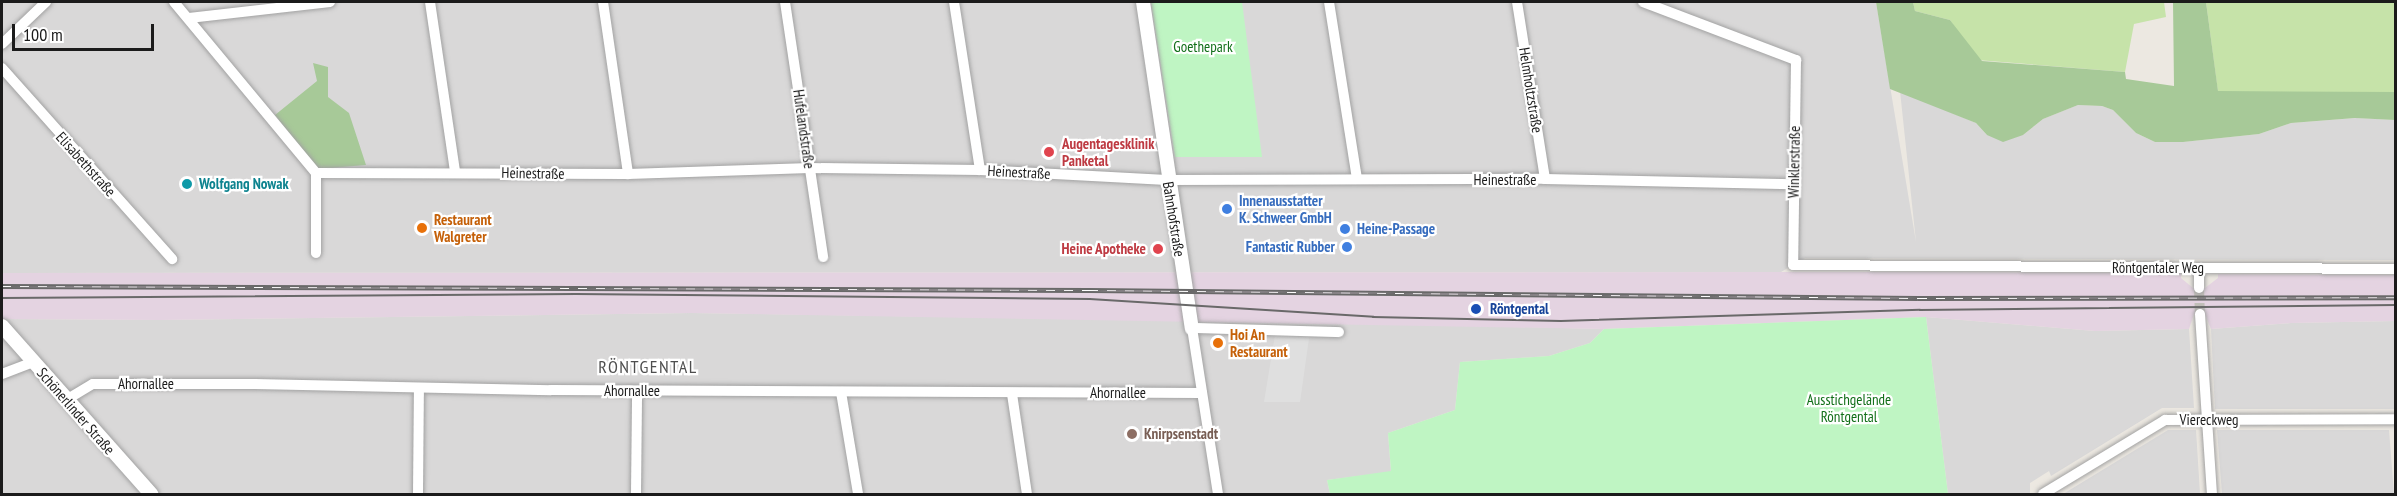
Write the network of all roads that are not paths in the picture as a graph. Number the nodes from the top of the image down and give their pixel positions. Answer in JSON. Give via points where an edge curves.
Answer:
{"nodes":[{"id":1,"x":46,"y":2,"type":"edge"},
{"id":2,"x":174,"y":2,"type":"edge"},
{"id":3,"x":330,"y":2,"type":"edge"},
{"id":4,"x":430,"y":2,"type":"edge"},
{"id":5,"x":603,"y":2,"type":"edge"},
{"id":6,"x":785,"y":2,"type":"edge"},
{"id":7,"x":954,"y":2,"type":"edge"},
{"id":8,"x":1143,"y":2,"type":"edge"},
{"id":9,"x":1329,"y":2,"type":"edge"},
{"id":10,"x":1517,"y":2,"type":"edge"},
{"id":11,"x":1643,"y":2,"type":"edge"},
{"id":12,"x":189,"y":18,"type":"junction"},
{"id":13,"x":2,"y":44,"type":"edge"},
{"id":14,"x":2,"y":68,"type":"edge"},
{"id":15,"x":810,"y":168,"type":"junction"},
{"id":16,"x":980,"y":170,"type":"junction"},
{"id":17,"x":455,"y":172,"type":"junction"},
{"id":18,"x":316,"y":173,"type":"junction"},
{"id":19,"x":628,"y":174,"type":"junction"},
{"id":20,"x":1545,"y":179,"type":"junction"},
{"id":21,"x":1167,"y":180,"type":"junction"},
{"id":22,"x":1357,"y":180,"type":"junction"},
{"id":23,"x":1793,"y":184,"type":"junction"},
{"id":24,"x":316,"y":253,"type":"dead end"},
{"id":25,"x":823,"y":257,"type":"dead end"},
{"id":26,"x":172,"y":259,"type":"dead end"},
{"id":27,"x":1793,"y":265,"type":"joint"},
{"id":28,"x":2199,"y":268,"type":"junction"},
{"id":29,"x":2396,"y":269,"type":"edge"},
{"id":30,"x":2199,"y":288,"type":"tunnel mouth"},
{"id":31,"x":2200,"y":314,"type":"tunnel mouth"},
{"id":32,"x":2,"y":326,"type":"edge"},
{"id":33,"x":1191,"y":328,"type":"junction"},
{"id":34,"x":1339,"y":332,"type":"dead end"},
{"id":35,"x":34,"y":362,"type":"junction"},
{"id":36,"x":2,"y":374,"type":"edge"},
{"id":37,"x":419,"y":388,"type":"junction"},
{"id":38,"x":637,"y":391,"type":"junction"},
{"id":39,"x":841,"y":392,"type":"junction"},
{"id":40,"x":1202,"y":393,"type":"junction"},
{"id":41,"x":1012,"y":394,"type":"junction"},
{"id":42,"x":66,"y":400,"type":"junction"},
{"id":43,"x":2396,"y":419,"type":"edge"},
{"id":44,"x":2207,"y":420,"type":"junction"},
{"id":45,"x":151,"y":495,"type":"edge"},
{"id":46,"x":418,"y":495,"type":"edge"},
{"id":47,"x":636,"y":495,"type":"edge"},
{"id":48,"x":858,"y":495,"type":"edge"},
{"id":49,"x":1027,"y":495,"type":"edge"},
{"id":50,"x":1218,"y":495,"type":"edge"},
{"id":51,"x":2043,"y":495,"type":"edge"},
{"id":52,"x":2212,"y":495,"type":"edge"}],
"edges":[{"from":1,"to":13,"type":"street"},
{"from":2,"to":12,"type":"street"},
{"from":3,"to":12,"type":"street"},
{"from":4,"to":17,"type":"street"},
{"from":5,"to":19,"type":"street"},
{"from":6,"to":15,"type":"street","name":"Hufelandstraße"},
{"from":7,"to":16,"type":"street"},
{"from":8,"to":21,"type":"street","name":"Bahnhofstraße"},
{"from":9,"to":22,"type":"street"},
{"from":10,"to":20,"type":"street","name":"Helmholtzstraße"},
{"from":11,"to":23,"type":"street","name":"Winklerstraße","via":[[1796,60]]},
{"from":12,"to":18,"type":"street"},
{"from":14,"to":26,"type":"street","name":"Elisabethstraße"},
{"from":15,"to":16,"type":"street","name":"Heinestraße"},
{"from":15,"to":19,"type":"street","name":"Heinestraße"},
{"from":15,"to":25,"type":"street","name":"Hufelandstraße"},
{"from":16,"to":21,"type":"street","name":"Heinestraße"},
{"from":17,"to":18,"type":"street","name":"Heinestraße"},
{"from":17,"to":19,"type":"street","name":"Heinestraße"},
{"from":18,"to":24,"type":"street"},
{"from":20,"to":22,"type":"street","name":"Heinestraße"},
{"from":20,"to":23,"type":"street","name":"Heinestraße"},
{"from":21,"to":22,"type":"street","name":"Heinestraße"},
{"from":21,"to":33,"type":"street","name":"Bahnhofstraße"},
{"from":23,"to":27,"type":"street","name":"Winklerstraße"},
{"from":27,"to":28,"type":"street","name":"Röntgentaler Weg"},
{"from":28,"to":29,"type":"street","name":"Röntgentaler Weg"},
{"from":28,"to":30,"type":"street"},
{"from":31,"to":44,"type":"street"},
{"from":32,"to":35,"type":"street","name":"Schönerlinder Straße"},
{"from":33,"to":34,"type":"street"},
{"from":33,"to":40,"type":"street"},
{"from":35,"to":36,"type":"street"},
{"from":35,"to":42,"type":"street","name":"Schönerlinder Straße"},
{"from":37,"to":38,"type":"street","name":"Ahornallee"},
{"from":37,"to":42,"type":"street","name":"Ahornallee","via":[[93,384]]},
{"from":37,"to":46,"type":"street"},
{"from":38,"to":39,"type":"street","name":"Ahornallee"},
{"from":38,"to":47,"type":"street"},
{"from":39,"to":41,"type":"street","name":"Ahornallee"},
{"from":39,"to":48,"type":"street"},
{"from":40,"to":41,"type":"street","name":"Ahornallee"},
{"from":40,"to":50,"type":"street"},
{"from":41,"to":49,"type":"street"},
{"from":42,"to":45,"type":"street","name":"Schönerlinder Straße"},
{"from":43,"to":44,"type":"street","name":"Viereckweg"},
{"from":44,"to":51,"type":"street","name":"Viereckweg","via":[[2165,420]]},
{"from":44,"to":52,"type":"street"}]}
